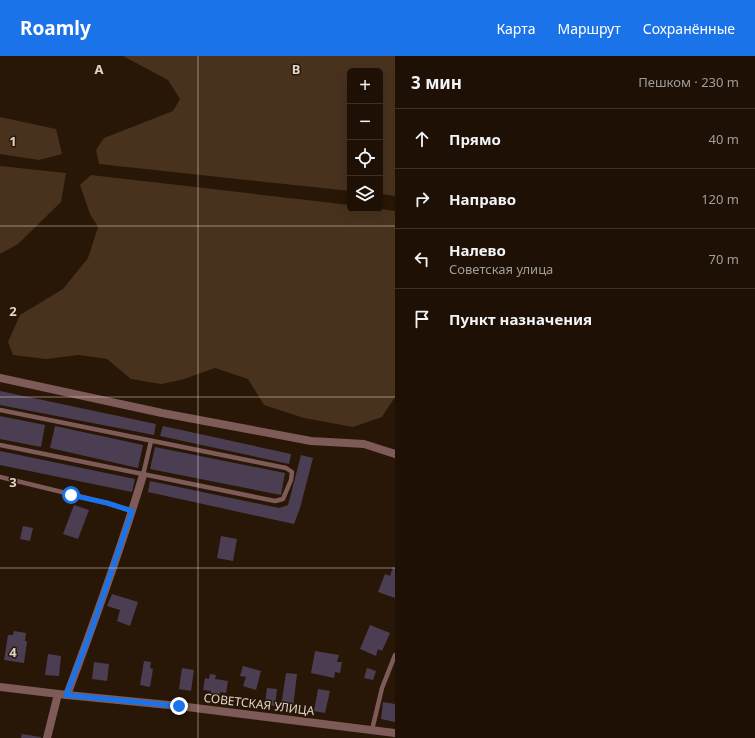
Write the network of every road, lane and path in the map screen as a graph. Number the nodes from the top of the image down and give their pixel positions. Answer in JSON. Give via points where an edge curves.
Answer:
{"nodes":[{"id":1,"x":0,"y":378,"type":"edge"},
{"id":2,"x":0,"y":410,"type":"edge"},
{"id":3,"x":151,"y":441,"type":"junction"},
{"id":4,"x":0,"y":445,"type":"edge"},
{"id":5,"x":395,"y":454,"type":"edge"},
{"id":6,"x":143,"y":475,"type":"junction"},
{"id":7,"x":0,"y":477,"type":"edge"},
{"id":8,"x":132,"y":511,"type":"junction"},
{"id":9,"x":395,"y":654,"type":"edge"},
{"id":10,"x":0,"y":686,"type":"edge"},
{"id":11,"x":62,"y":695,"type":"junction"},
{"id":12,"x":372,"y":730,"type":"junction"},
{"id":13,"x":395,"y":733,"type":"edge"},
{"id":14,"x":47,"y":738,"type":"edge"}],
"edges":[{"from":1,"to":5,"type":"street","via":[[162,413],[311,441],[364,444]]},
{"from":2,"to":3,"type":"lane"},
{"from":3,"to":6,"type":"lane"},
{"from":3,"to":6,"type":"lane","via":[[286,468],[292,472],[291,480],[283,499],[275,501]]},
{"from":4,"to":6,"type":"lane"},
{"from":6,"to":8,"type":"street"},
{"from":7,"to":8,"type":"lane"},
{"from":8,"to":11,"type":"street","via":[[91,631]]},
{"from":9,"to":12,"type":"lane","via":[[382,688]]},
{"from":10,"to":11,"type":"street","name":"СОВЕТСКАЯ УЛИЦА"},
{"from":11,"to":12,"type":"street","name":"СОВЕТСКАЯ УЛИЦА","via":[[179,706]]},
{"from":11,"to":14,"type":"street"},
{"from":12,"to":13,"type":"street","name":"СОВЕТСКАЯ УЛИЦА"}]}
